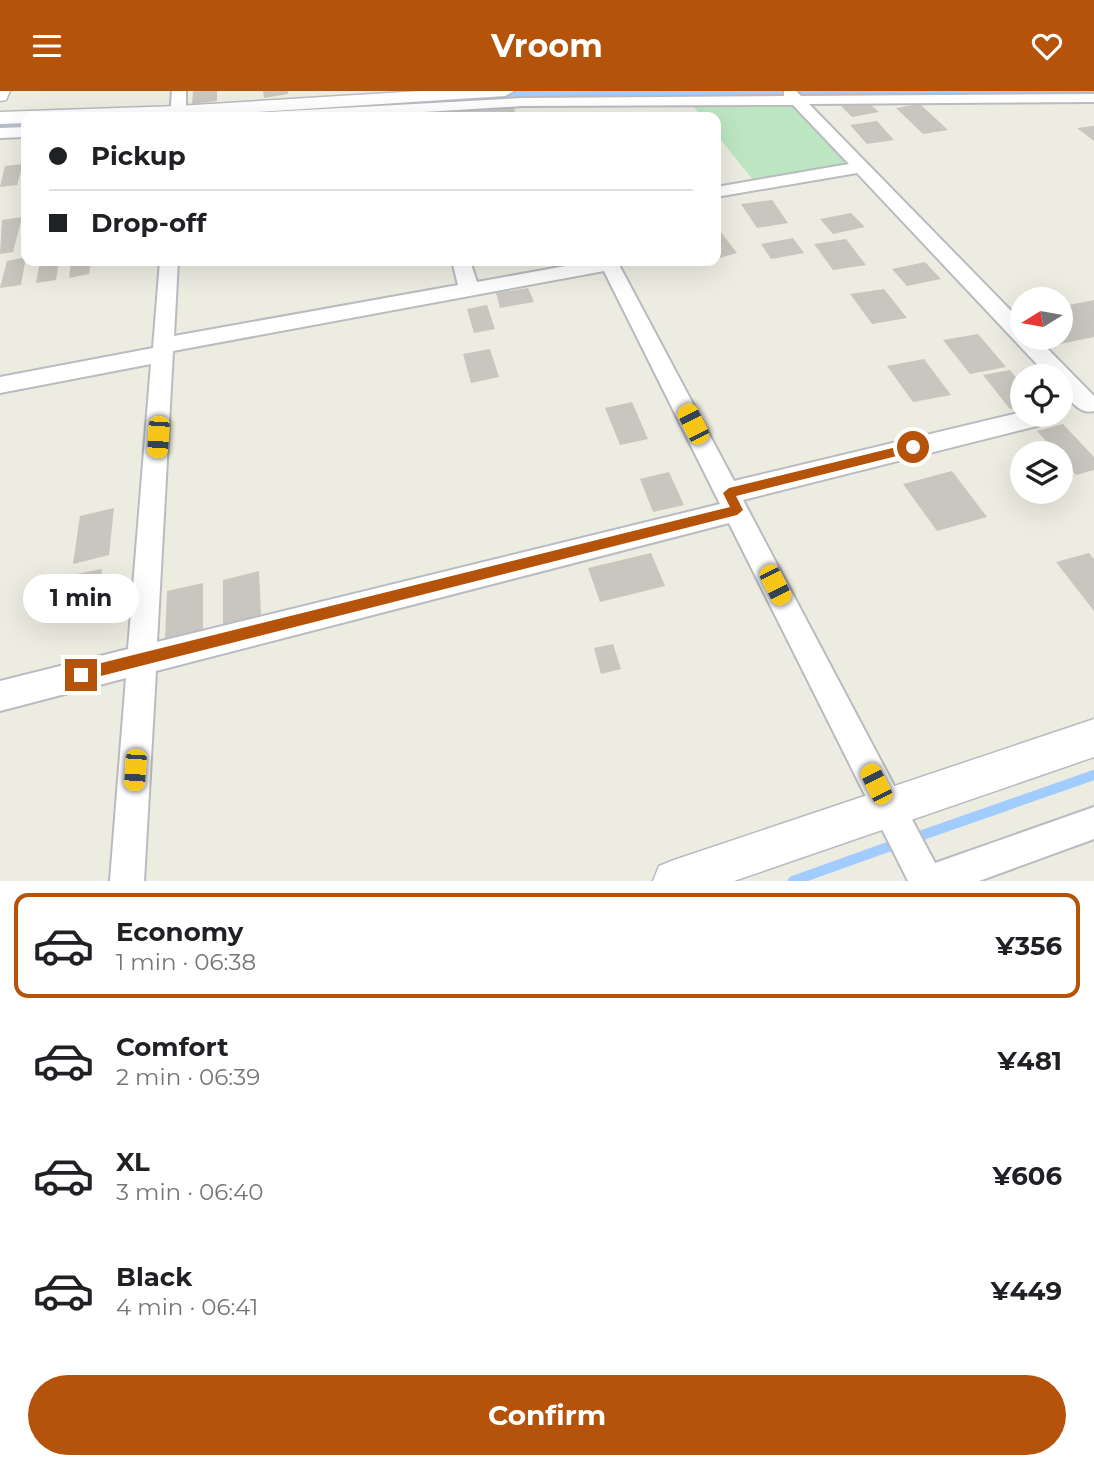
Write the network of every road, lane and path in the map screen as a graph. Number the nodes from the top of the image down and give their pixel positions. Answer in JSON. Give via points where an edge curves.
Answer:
{"nodes":[{"id":1,"x":179,"y":91,"type":"edge"},
{"id":2,"x":518,"y":95,"type":"edge"},
{"id":3,"x":793,"y":96,"type":"edge"},
{"id":4,"x":1094,"y":97,"type":"edge"},
{"id":5,"x":178,"y":112,"type":"edge"},
{"id":6,"x":214,"y":112,"type":"edge"},
{"id":7,"x":418,"y":112,"type":"edge"},
{"id":8,"x":528,"y":112,"type":"edge"},
{"id":9,"x":0,"y":118,"type":"edge"},
{"id":10,"x":21,"y":118,"type":"edge"},
{"id":11,"x":21,"y":132,"type":"edge"},
{"id":12,"x":0,"y":133,"type":"edge"},
{"id":13,"x":861,"y":167,"type":"junction"},
{"id":14,"x":721,"y":191,"type":"edge"},
{"id":15,"x":169,"y":266,"type":"edge"},
{"id":16,"x":462,"y":266,"type":"edge"},
{"id":17,"x":587,"y":266,"type":"edge"},
{"id":18,"x":610,"y":266,"type":"edge"},
{"id":19,"x":469,"y":289,"type":"junction"},
{"id":20,"x":1010,"y":322,"type":"edge"},
{"id":21,"x":164,"y":349,"type":"junction"},
{"id":22,"x":1037,"y":350,"type":"edge"},
{"id":23,"x":0,"y":385,"type":"edge"},
{"id":24,"x":1091,"y":403,"type":"edge"},
{"id":25,"x":1073,"y":408,"type":"edge"},
{"id":26,"x":1010,"y":425,"type":"edge"},
{"id":27,"x":733,"y":502,"type":"junction"},
{"id":28,"x":143,"y":658,"type":"junction"},
{"id":29,"x":0,"y":696,"type":"edge"},
{"id":30,"x":1094,"y":738,"type":"edge"},
{"id":31,"x":889,"y":809,"type":"junction"},
{"id":32,"x":1094,"y":823,"type":"edge"},
{"id":33,"x":127,"y":881,"type":"edge"},
{"id":34,"x":674,"y":881,"type":"edge"},
{"id":35,"x":926,"y":881,"type":"edge"},
{"id":36,"x":931,"y":881,"type":"edge"}],
"edges":[{"from":1,"to":5,"type":"street"},
{"from":2,"to":3,"type":"street"},
{"from":2,"to":6,"type":"street"},
{"from":2,"to":7,"type":"street"},
{"from":2,"to":8,"type":"street"},
{"from":3,"to":4,"type":"street"},
{"from":3,"to":13,"type":"street"},
{"from":9,"to":10,"type":"street"},
{"from":11,"to":12,"type":"street"},
{"from":13,"to":14,"type":"street"},
{"from":13,"to":20,"type":"street"},
{"from":15,"to":21,"type":"street"},
{"from":16,"to":19,"type":"street"},
{"from":17,"to":19,"type":"street"},
{"from":18,"to":27,"type":"street"},
{"from":19,"to":21,"type":"street"},
{"from":21,"to":23,"type":"street"},
{"from":21,"to":28,"type":"street"},
{"from":22,"to":24,"type":"street"},
{"from":24,"to":25,"type":"street"},
{"from":26,"to":27,"type":"street"},
{"from":27,"to":28,"type":"street"},
{"from":27,"to":31,"type":"street"},
{"from":28,"to":29,"type":"street"},
{"from":28,"to":33,"type":"street"},
{"from":30,"to":31,"type":"street"},
{"from":31,"to":34,"type":"street"},
{"from":31,"to":35,"type":"street"},
{"from":32,"to":36,"type":"street"}]}
